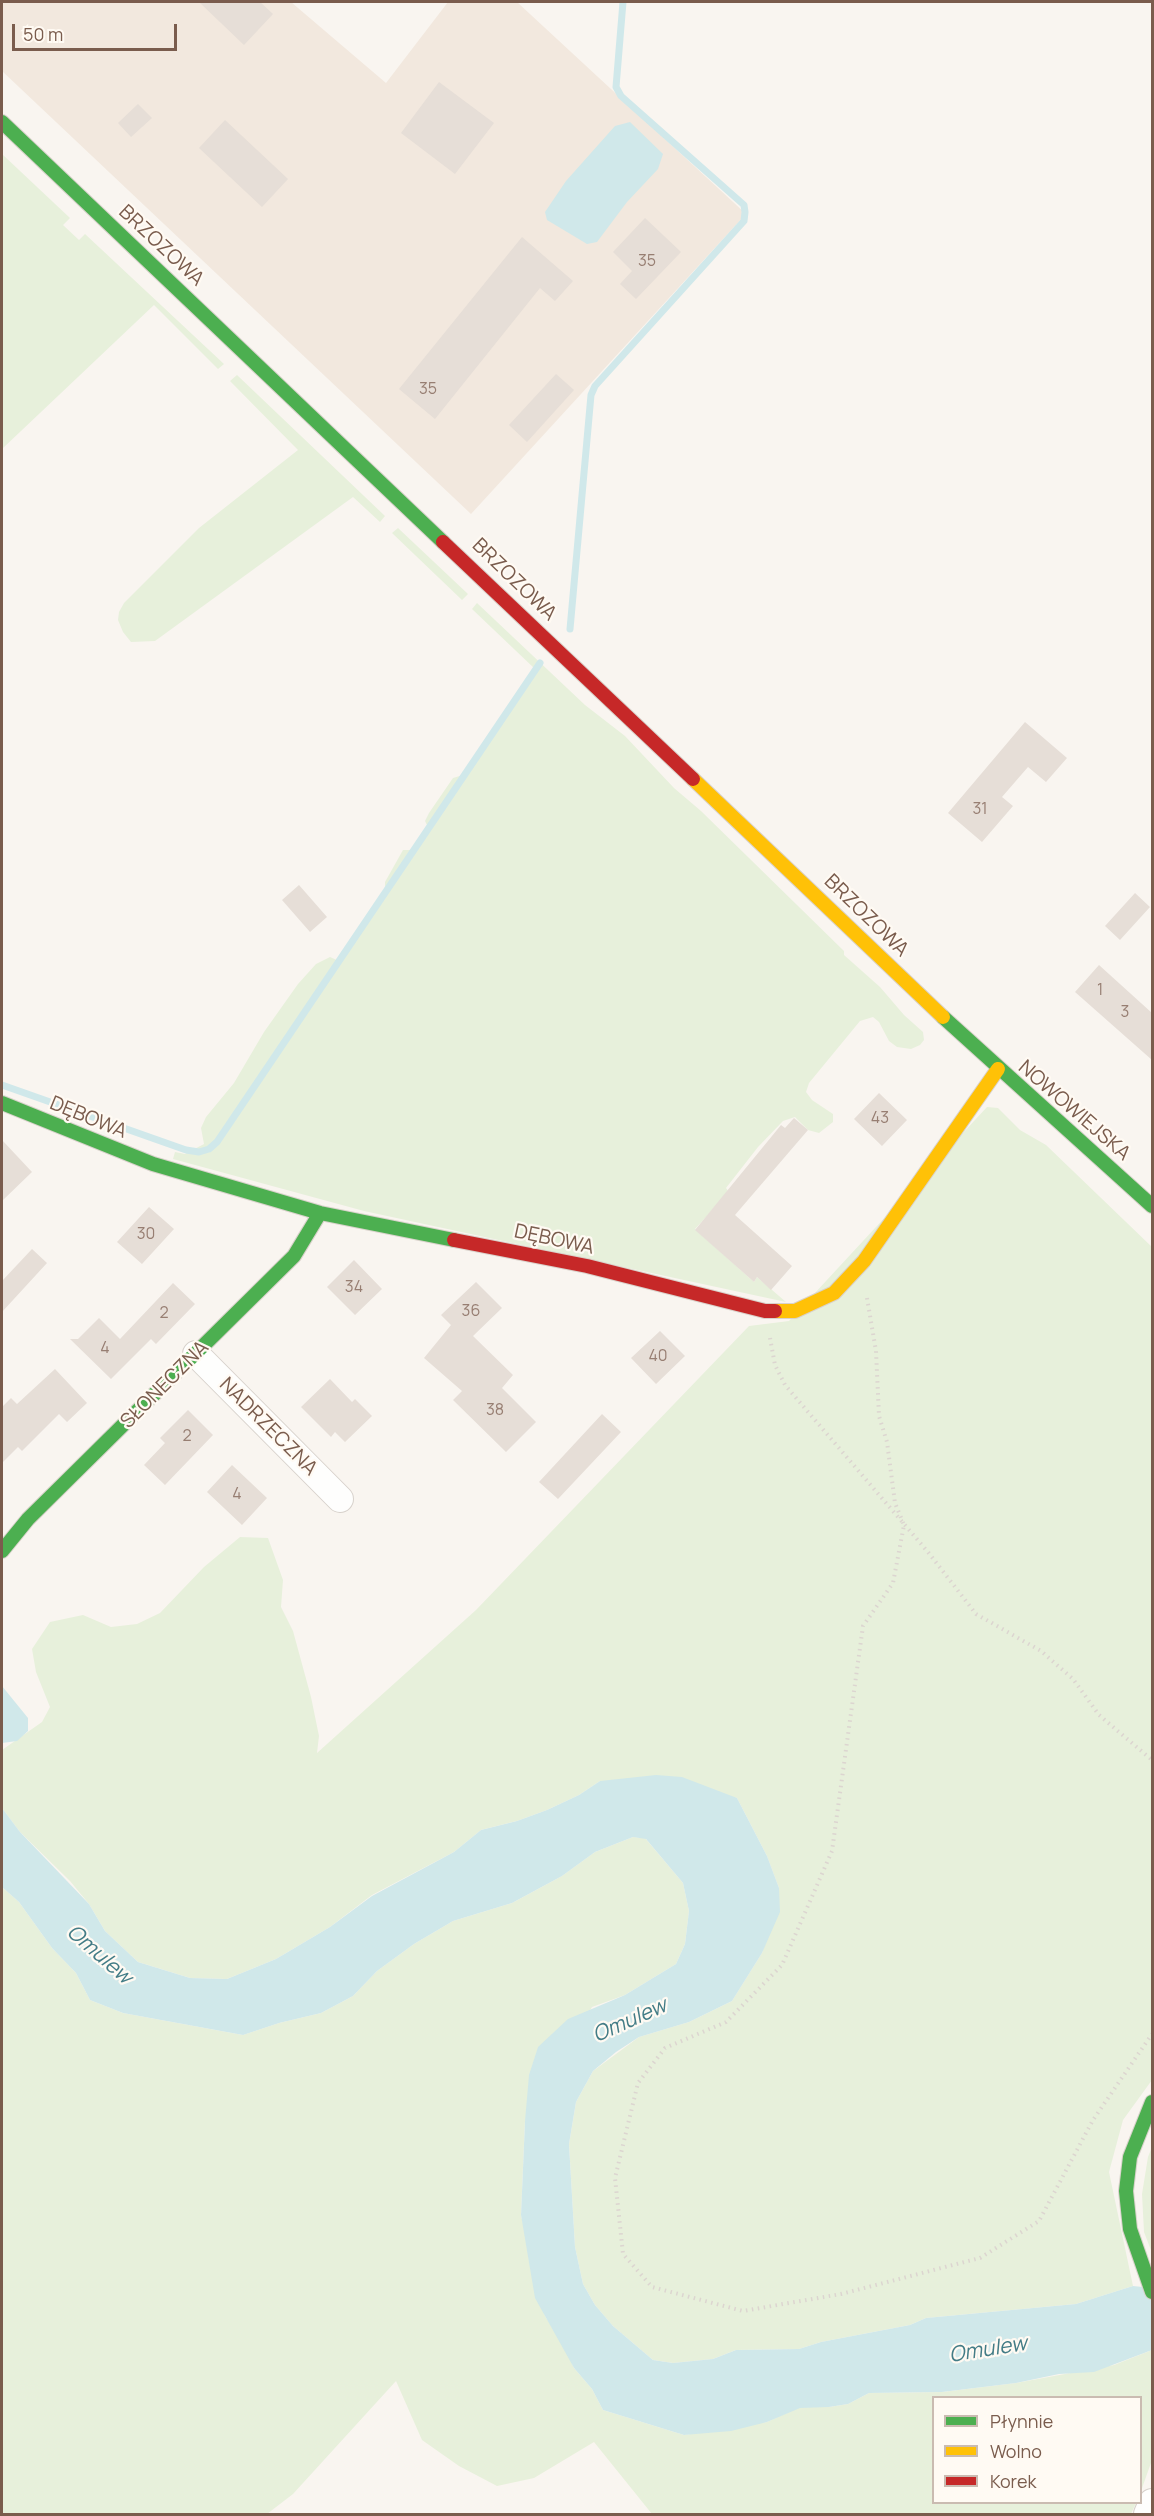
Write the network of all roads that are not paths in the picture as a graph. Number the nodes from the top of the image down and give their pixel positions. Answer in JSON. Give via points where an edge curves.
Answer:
{"nodes":[{"id":1,"x":2,"y":122,"type":"edge"},
{"id":2,"x":998,"y":1069,"type":"junction"},
{"id":3,"x":3,"y":1106,"type":"edge"},
{"id":4,"x":1152,"y":1206,"type":"edge"},
{"id":5,"x":320,"y":1213,"type":"junction"},
{"id":6,"x":196,"y":1354,"type":"junction"},
{"id":7,"x":340,"y":1499,"type":"dead end"},
{"id":8,"x":2,"y":1551,"type":"edge"},
{"id":9,"x":1152,"y":2102,"type":"edge"},
{"id":10,"x":1152,"y":2292,"type":"edge"},
{"id":11,"x":1152,"y":2502,"type":"edge"},
{"id":12,"x":1147,"y":2514,"type":"edge"}],
"edges":[{"from":1,"to":2,"type":"street","name":"BRZOZOWA"},
{"from":2,"to":4,"type":"street","name":"NOWOWIEJSKA"},
{"from":2,"to":5,"type":"street","name":"DĘBOWA","via":[[864,1261],[834,1293],[795,1311],[765,1311],[587,1266]]},
{"from":3,"to":5,"type":"street","name":"DĘBOWA","via":[[153,1164]]},
{"from":5,"to":6,"type":"street","name":"SŁONECZNA","via":[[294,1256]]},
{"from":6,"to":7,"type":"street","name":"NADRZECZNA"},
{"from":6,"to":8,"type":"street","name":"SŁONECZNA","via":[[28,1519]]},
{"from":9,"to":10,"type":"street","via":[[1130,2157],[1126,2191],[1130,2229]]},
{"from":11,"to":12,"type":"street"}]}
